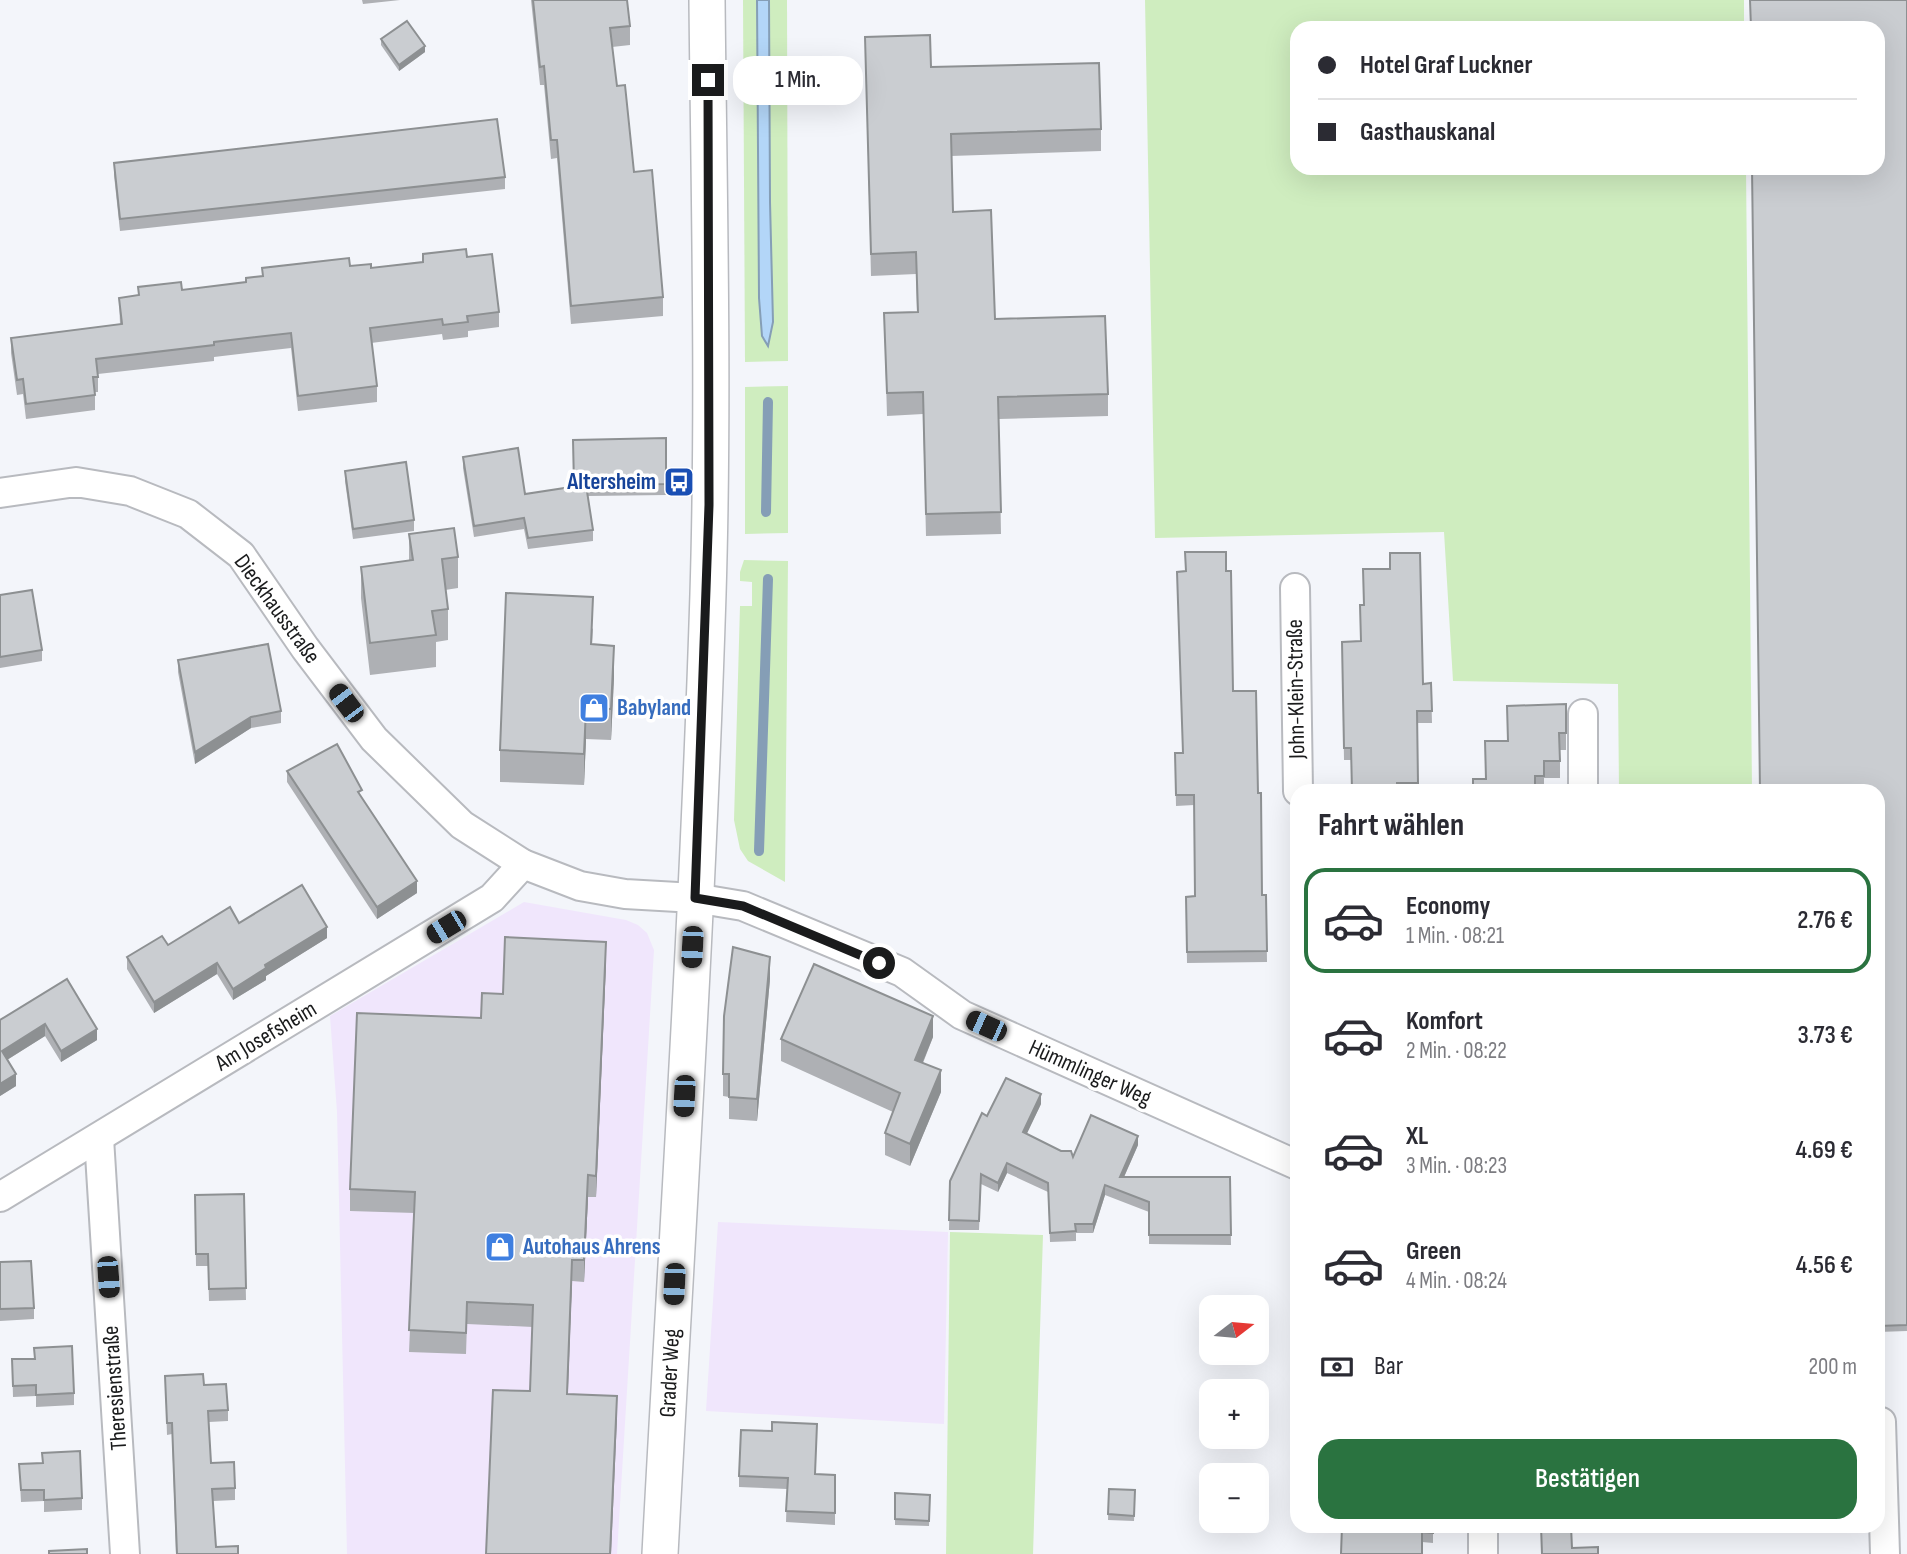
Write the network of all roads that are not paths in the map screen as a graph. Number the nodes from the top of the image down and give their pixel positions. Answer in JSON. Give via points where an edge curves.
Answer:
{"nodes":[{"id":1,"x":707,"y":0,"type":"edge"},
{"id":2,"x":0,"y":493,"type":"edge"},
{"id":3,"x":1295,"y":588,"type":"dead end"},
{"id":4,"x":1583,"y":714,"type":"dead end"},
{"id":5,"x":1298,"y":784,"type":"edge"},
{"id":6,"x":1583,"y":784,"type":"edge"},
{"id":7,"x":523,"y":864,"type":"junction"},
{"id":8,"x":695,"y":898,"type":"junction"},
{"id":9,"x":99,"y":1138,"type":"junction"},
{"id":10,"x":1290,"y":1162,"type":"edge"},
{"id":11,"x":0,"y":1197,"type":"edge"},
{"id":12,"x":1885,"y":1423,"type":"edge"},
{"id":13,"x":1907,"y":1432,"type":"edge"},
{"id":14,"x":1483,"y":1533,"type":"edge"},
{"id":15,"x":1884,"y":1533,"type":"edge"},
{"id":16,"x":125,"y":1554,"type":"edge"},
{"id":17,"x":660,"y":1554,"type":"edge"},
{"id":18,"x":1483,"y":1554,"type":"edge"},
{"id":19,"x":1885,"y":1554,"type":"edge"}],
"edges":[{"from":1,"to":8,"type":"street","name":"Grader Weg","via":[[710,480]]},
{"from":2,"to":7,"type":"street","name":"Dieckhausstraße","via":[[76,482],[130,491],[188,514],[241,555],[374,739],[462,825]]},
{"from":3,"to":5,"type":"street","name":"John-Klein-Straße"},
{"from":4,"to":6,"type":"street"},
{"from":7,"to":8,"type":"street","name":"Dieckhausstraße","via":[[580,886]]},
{"from":7,"to":9,"type":"street","name":"Am Josefsheim","via":[[492,898]]},
{"from":8,"to":10,"type":"street","name":"Hümmlinger Weg","via":[[743,906],[902,972],[962,1015]]},
{"from":8,"to":17,"type":"street","name":"Grader Weg"},
{"from":9,"to":11,"type":"street","name":"Am Josefsheim"},
{"from":9,"to":16,"type":"street","name":"Theresienstraße"},
{"from":12,"to":13,"type":"street"},
{"from":14,"to":18,"type":"street"},
{"from":15,"to":19,"type":"street"}]}
